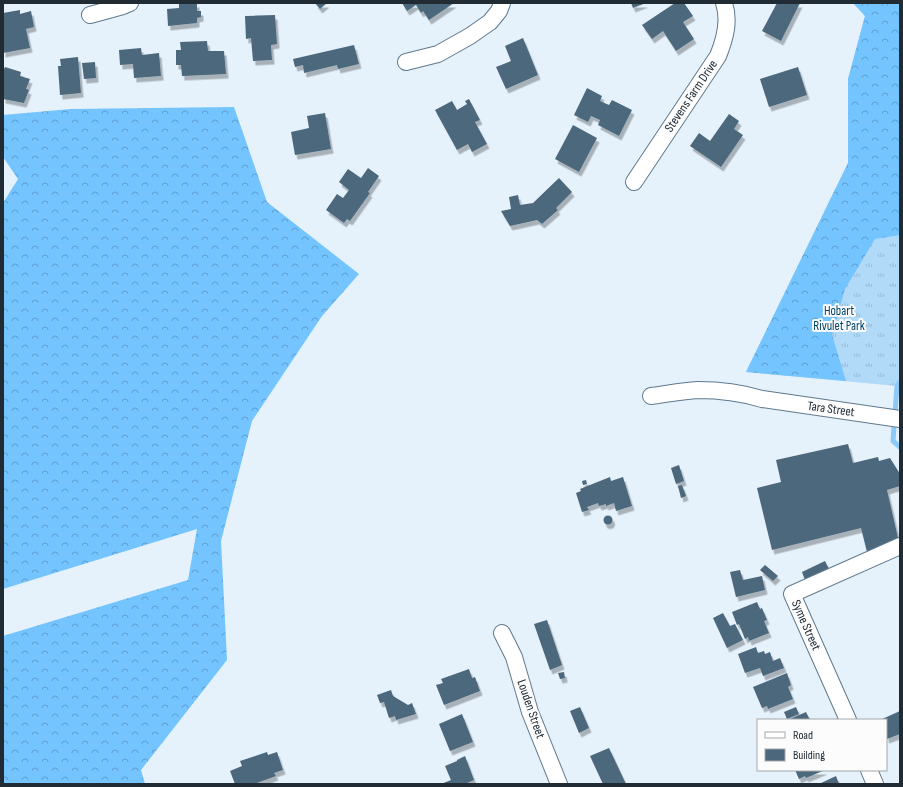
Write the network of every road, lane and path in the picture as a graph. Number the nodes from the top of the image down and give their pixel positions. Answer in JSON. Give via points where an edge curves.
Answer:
{"nodes":[{"id":1,"x":130,"y":3,"type":"edge"},
{"id":2,"x":502,"y":3,"type":"edge"},
{"id":3,"x":724,"y":3,"type":"edge"},
{"id":4,"x":90,"y":15,"type":"dead end"},
{"id":5,"x":406,"y":62,"type":"dead end"},
{"id":6,"x":634,"y":182,"type":"dead end"},
{"id":7,"x":652,"y":396,"type":"dead end"},
{"id":8,"x":886,"y":417,"type":"edge"},
{"id":9,"x":900,"y":546,"type":"edge"},
{"id":10,"x":502,"y":633,"type":"dead end"},
{"id":11,"x":848,"y":719,"type":"edge"},
{"id":12,"x":869,"y":771,"type":"edge"},
{"id":13,"x":559,"y":784,"type":"edge"},
{"id":14,"x":875,"y":784,"type":"edge"}],
"edges":[{"from":1,"to":4,"type":"street"},
{"from":2,"to":5,"type":"street","via":[[490,22],[470,36],[438,54]]},
{"from":3,"to":6,"type":"street","name":"Stevens Farm Drive","via":[[727,22],[725,39],[718,56]]},
{"from":7,"to":8,"type":"street","name":"Tara Street","via":[[697,390],[747,395]]},
{"from":9,"to":11,"type":"street","name":"Syme Street","via":[[792,594]]},
{"from":10,"to":13,"type":"street","name":"Louden Street","via":[[514,657],[530,712]]},
{"from":12,"to":14,"type":"street"}]}
